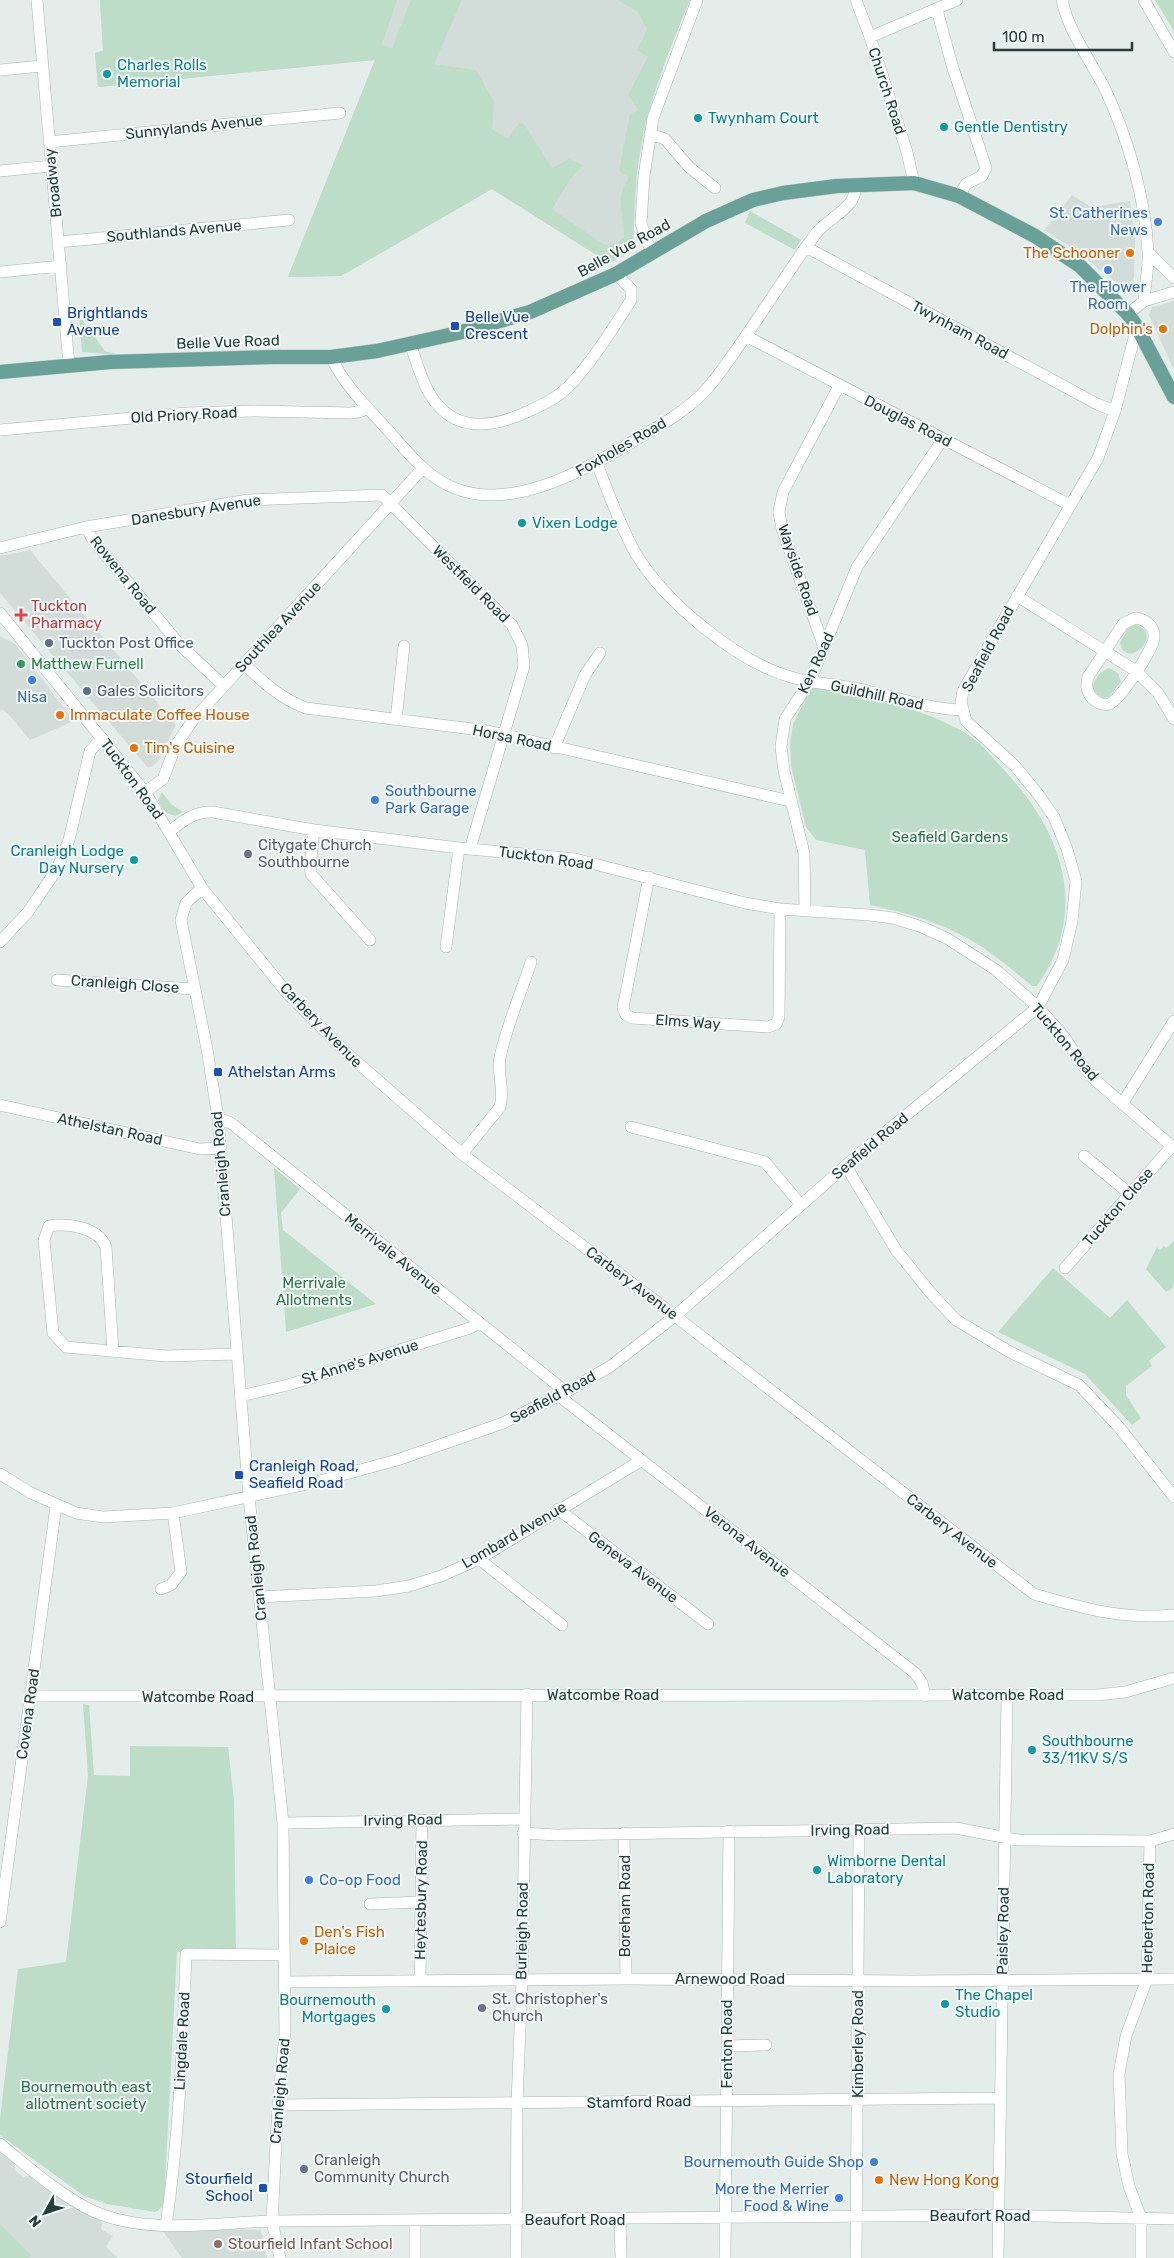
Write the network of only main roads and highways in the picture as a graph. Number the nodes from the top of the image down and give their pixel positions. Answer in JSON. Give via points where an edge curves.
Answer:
{"nodes":[{"id":1,"x":0,"y":372,"type":"edge"},
{"id":2,"x":1174,"y":398,"type":"edge"}],
"edges":[{"from":1,"to":2,"type":"main road","name":"Belle Vue Road","via":[[69,365],[264,357],[331,358],[377,351],[458,333],[530,312],[616,274],[706,221],[753,200],[855,184],[914,184],[959,196],[1035,236],[1080,266],[1138,327]]}]}
